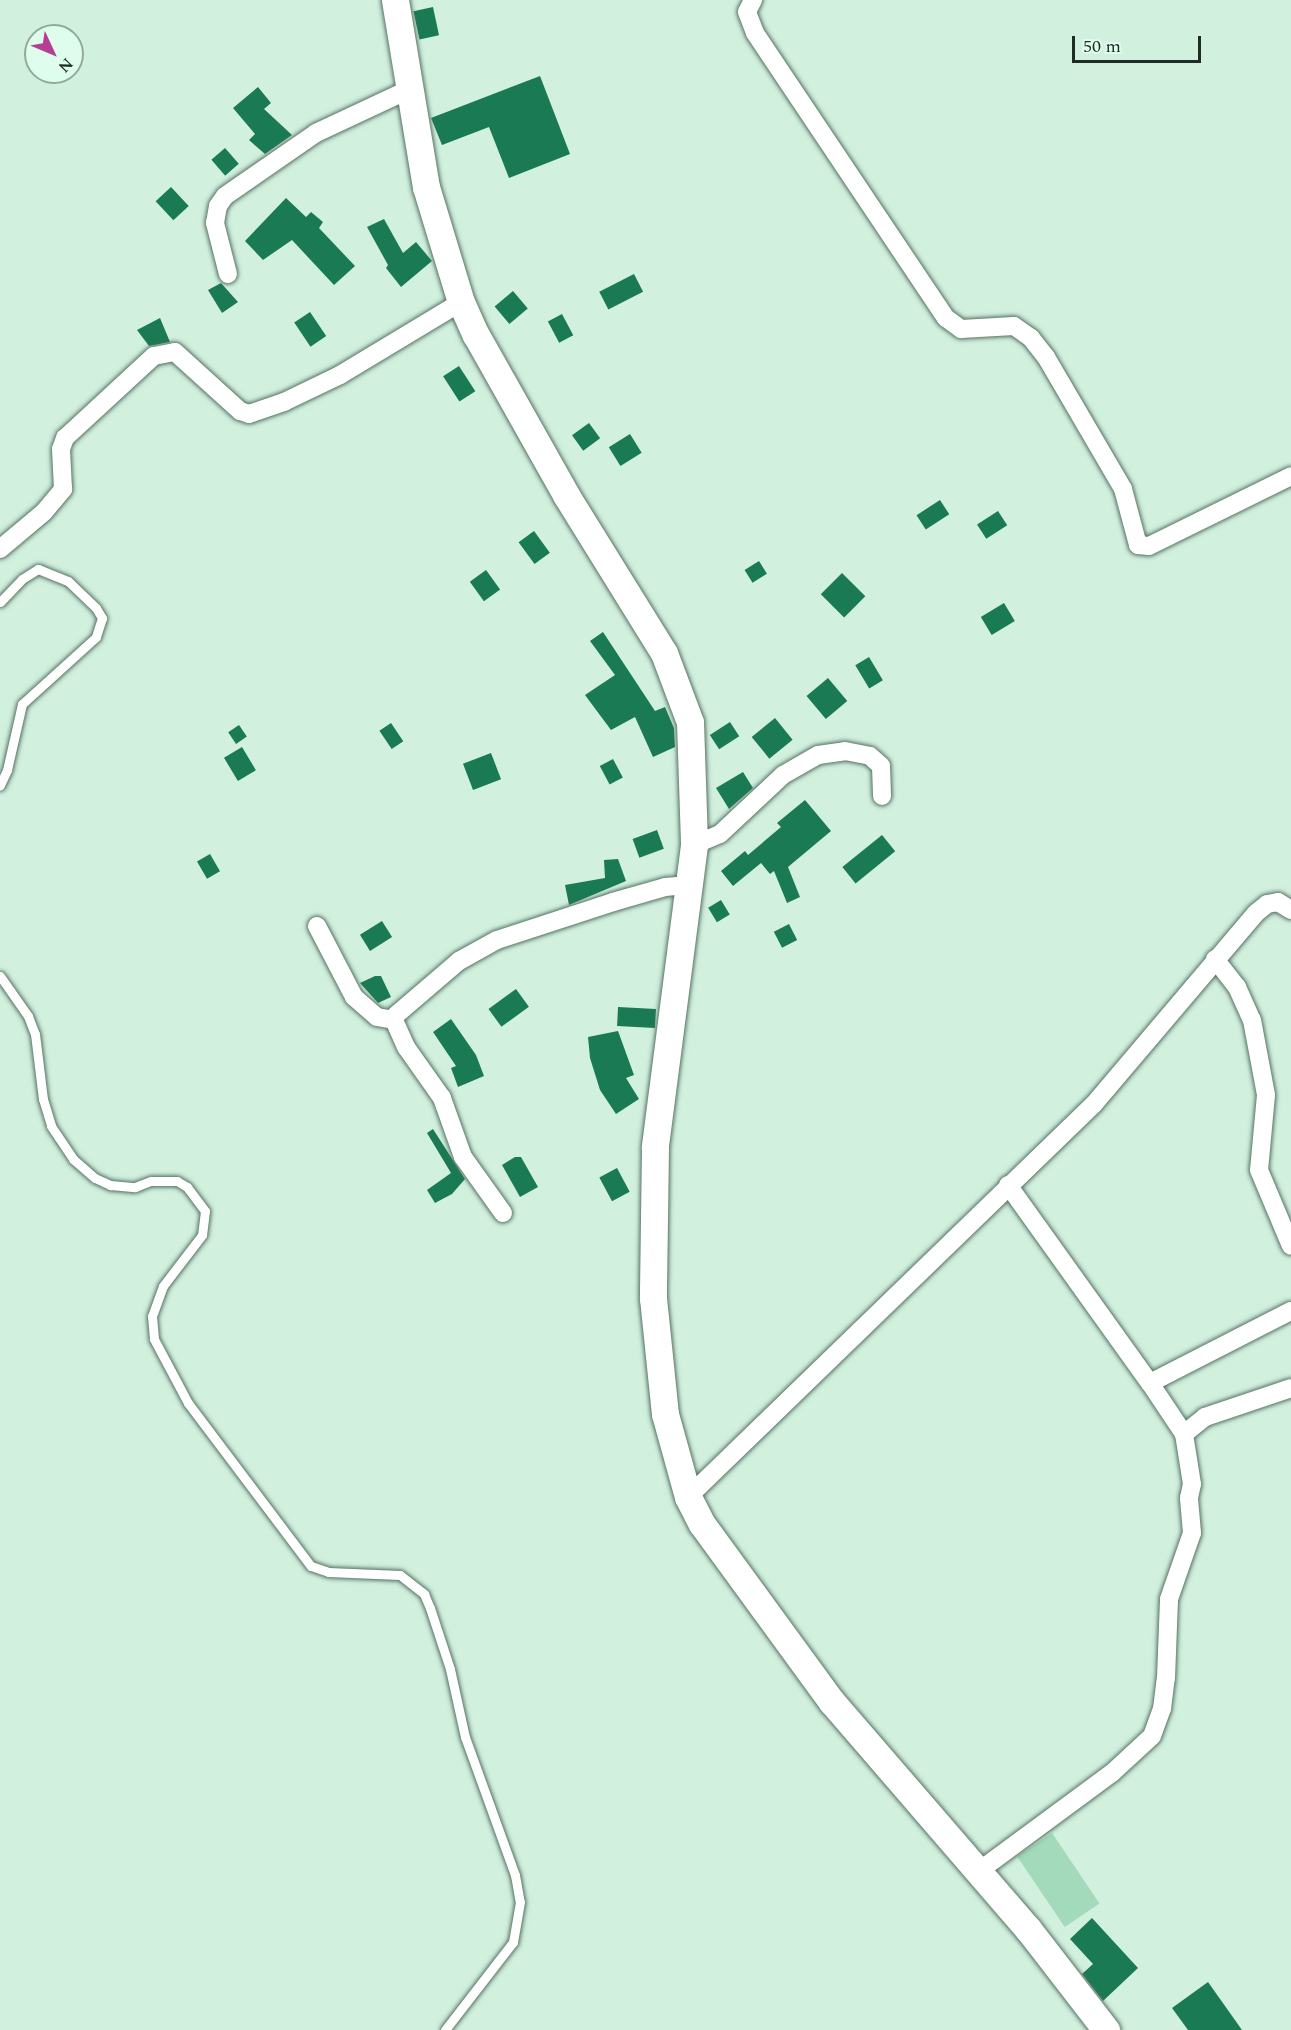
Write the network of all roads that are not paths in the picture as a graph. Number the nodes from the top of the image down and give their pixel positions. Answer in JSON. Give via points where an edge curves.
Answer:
{"nodes":[{"id":1,"x":395,"y":0,"type":"edge"},
{"id":2,"x":753,"y":0,"type":"edge"},
{"id":3,"x":408,"y":90,"type":"junction"},
{"id":4,"x":228,"y":274,"type":"dead end"},
{"id":5,"x":461,"y":302,"type":"junction"},
{"id":6,"x":1291,"y":476,"type":"edge"},
{"id":7,"x":0,"y":549,"type":"edge"},
{"id":8,"x":0,"y":602,"type":"edge"},
{"id":9,"x":0,"y":785,"type":"edge"},
{"id":10,"x":882,"y":796,"type":"dead end"},
{"id":11,"x":694,"y":845,"type":"junction"},
{"id":12,"x":689,"y":885,"type":"junction"},
{"id":13,"x":1289,"y":903,"type":"edge"},
{"id":14,"x":317,"y":926,"type":"dead end"},
{"id":15,"x":1215,"y":959,"type":"junction"},
{"id":16,"x":0,"y":976,"type":"edge"},
{"id":17,"x":394,"y":1020,"type":"junction"},
{"id":18,"x":1008,"y":1185,"type":"junction"},
{"id":19,"x":503,"y":1213,"type":"dead end"},
{"id":20,"x":1291,"y":1246,"type":"edge"},
{"id":21,"x":1291,"y":1311,"type":"edge"},
{"id":22,"x":1150,"y":1383,"type":"junction"},
{"id":23,"x":1291,"y":1388,"type":"edge"},
{"id":24,"x":1184,"y":1434,"type":"junction"},
{"id":25,"x":688,"y":1497,"type":"junction"},
{"id":26,"x":979,"y":1871,"type":"junction"},
{"id":27,"x":445,"y":2030,"type":"edge"},
{"id":28,"x":1106,"y":2030,"type":"edge"}],
"edges":[{"from":1,"to":3,"type":"main road"},
{"from":2,"to":6,"type":"street","via":[[747,12],[755,33],[946,318],[961,329],[1014,326],[1031,338],[1046,357],[1123,489],[1138,545],[1149,546]]},
{"from":3,"to":4,"type":"street","via":[[316,133],[225,196],[215,223]]},
{"from":3,"to":5,"type":"main road","via":[[426,187]]},
{"from":5,"to":7,"type":"street","via":[[330,381],[249,414],[240,411],[175,352],[154,356],[65,438],[61,449],[63,489],[44,512]]},
{"from":5,"to":11,"type":"main road","via":[[499,378],[664,653],[678,685],[693,745]]},
{"from":8,"to":9,"type":"lane","via":[[21,579],[38,569],[68,581],[102,618],[102,627],[91,643],[22,704]]},
{"from":10,"to":11,"type":"street","via":[[881,766],[870,756],[845,751],[818,755],[783,775],[720,834]]},
{"from":11,"to":12,"type":"main road"},
{"from":12,"to":17,"type":"street","via":[[665,887],[497,940],[459,961],[420,991]]},
{"from":12,"to":25,"type":"main road","via":[[655,1147],[652,1298],[665,1414]]},
{"from":13,"to":15,"type":"street","via":[[1267,904]]},
{"from":14,"to":17,"type":"street","via":[[354,997],[377,1017]]},
{"from":15,"to":18,"type":"street","via":[[1094,1104]]},
{"from":15,"to":20,"type":"street","via":[[1237,987],[1252,1020],[1266,1095],[1259,1170]]},
{"from":16,"to":27,"type":"lane","via":[[28,1016],[35,1034],[43,1099],[51,1126],[74,1159],[95,1178],[110,1185],[135,1187],[151,1181],[177,1181],[187,1187],[204,1211],[202,1235],[163,1286],[152,1316],[154,1339],[188,1403],[311,1566],[328,1572],[400,1575],[424,1594],[430,1608],[450,1670],[465,1737],[515,1875],[520,1902],[513,1942]]},
{"from":17,"to":19,"type":"street","via":[[406,1047],[442,1098],[464,1157]]},
{"from":18,"to":22,"type":"street"},
{"from":18,"to":25,"type":"street"},
{"from":21,"to":22,"type":"street"},
{"from":22,"to":24,"type":"street"},
{"from":23,"to":24,"type":"street","via":[[1205,1417]]},
{"from":24,"to":26,"type":"street","via":[[1192,1484],[1192,1533],[1169,1599],[1166,1678],[1157,1726],[1141,1749],[1112,1773]]},
{"from":25,"to":26,"type":"main road","via":[[702,1524],[832,1702]]},
{"from":26,"to":28,"type":"main road"}]}
